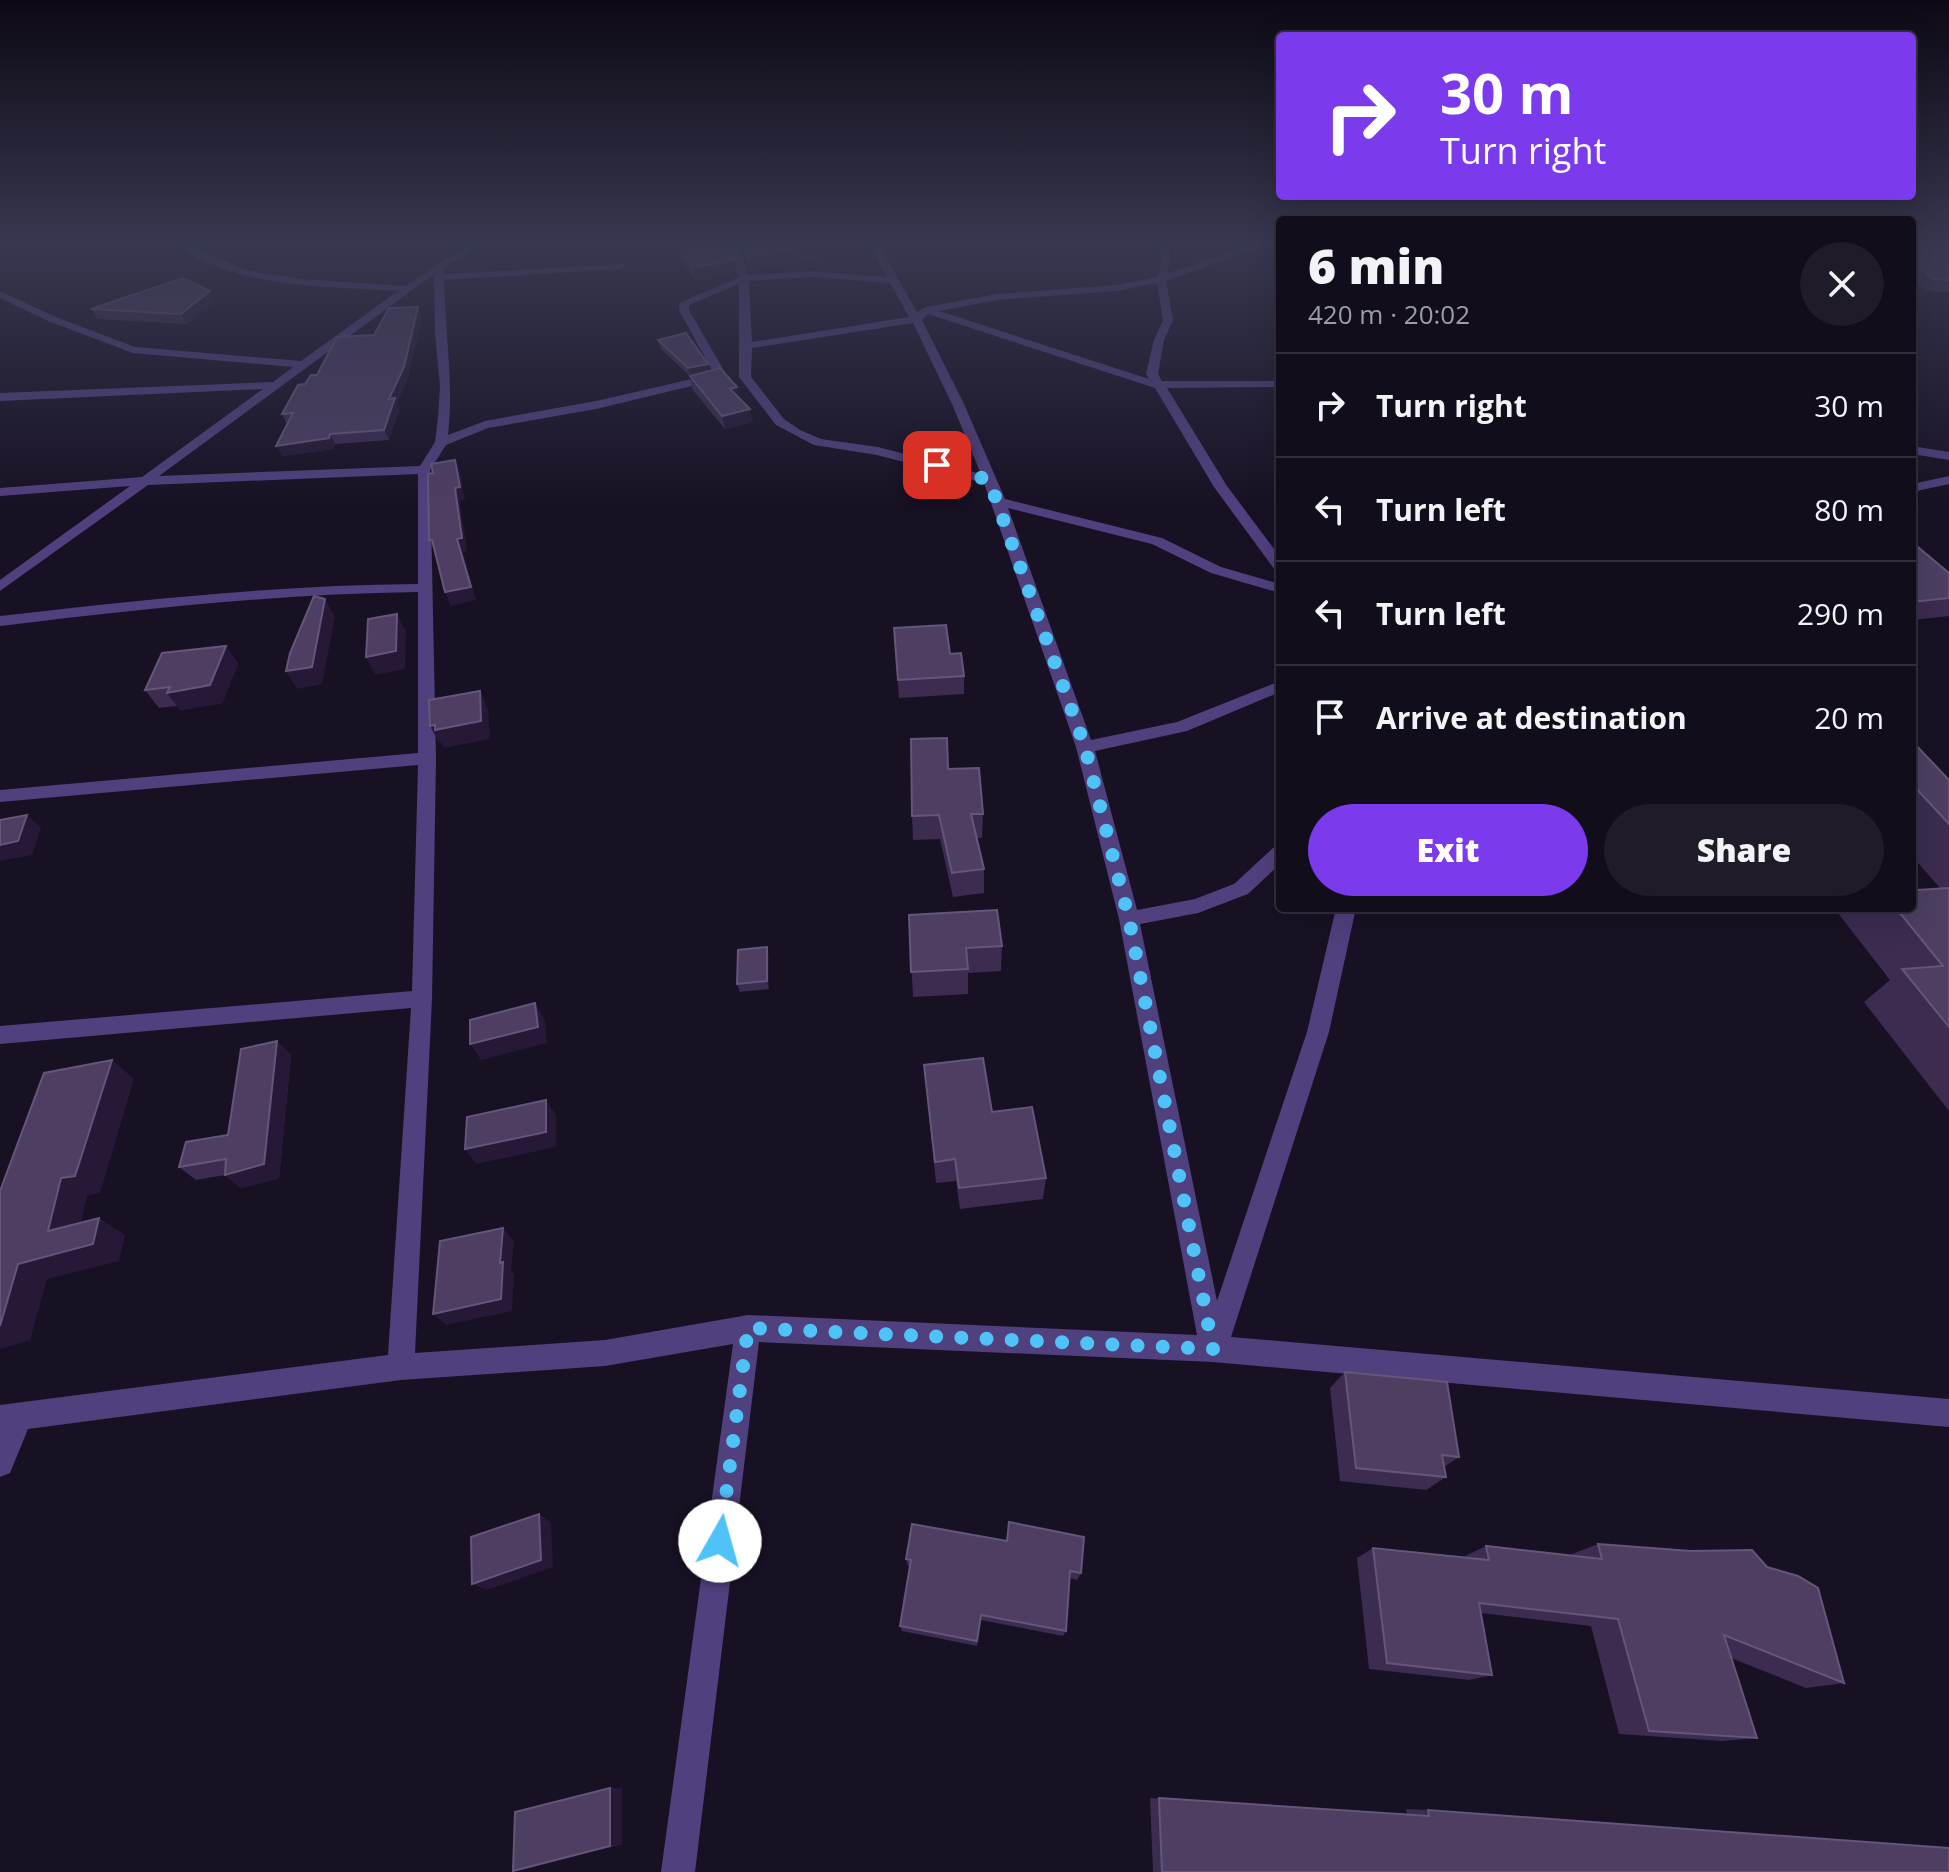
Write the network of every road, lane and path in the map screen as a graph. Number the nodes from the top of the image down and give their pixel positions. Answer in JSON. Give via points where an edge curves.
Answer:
{"nodes":[{"id":1,"x":87,"y":332,"type":"edge"},
{"id":2,"x":349,"y":332,"type":"edge"},
{"id":3,"x":440,"y":332,"type":"edge"},
{"id":4,"x":697,"y":332,"type":"edge"},
{"id":5,"x":746,"y":332,"type":"edge"},
{"id":6,"x":818,"y":332,"type":"edge"},
{"id":7,"x":928,"y":332,"type":"edge"},
{"id":8,"x":979,"y":332,"type":"edge"},
{"id":9,"x":1162,"y":332,"type":"edge"},
{"id":10,"x":747,"y":346,"type":"junction"},
{"id":11,"x":304,"y":365,"type":"junction"},
{"id":12,"x":721,"y":376,"type":"junction"},
{"id":13,"x":745,"y":377,"type":"junction"},
{"id":14,"x":1276,"y":384,"type":"edge"},
{"id":15,"x":276,"y":385,"type":"junction"},
{"id":16,"x":1156,"y":385,"type":"junction"},
{"id":17,"x":0,"y":397,"type":"edge"},
{"id":18,"x":441,"y":442,"type":"junction"},
{"id":19,"x":1916,"y":451,"type":"edge"},
{"id":20,"x":1949,"y":456,"type":"edge"},
{"id":21,"x":424,"y":470,"type":"junction"},
{"id":22,"x":1923,"y":473,"type":"dead end"},
{"id":23,"x":989,"y":480,"type":"junction"},
{"id":24,"x":144,"y":481,"type":"junction"},
{"id":25,"x":1942,"y":481,"type":"edge"},
{"id":26,"x":1916,"y":487,"type":"edge"},
{"id":27,"x":0,"y":492,"type":"edge"},
{"id":28,"x":999,"y":502,"type":"junction"},
{"id":29,"x":1276,"y":562,"type":"edge"},
{"id":30,"x":0,"y":587,"type":"edge"},
{"id":31,"x":425,"y":588,"type":"junction"},
{"id":32,"x":1276,"y":588,"type":"edge"},
{"id":33,"x":0,"y":621,"type":"edge"},
{"id":34,"x":1276,"y":688,"type":"edge"},
{"id":35,"x":1085,"y":747,"type":"junction"},
{"id":36,"x":427,"y":758,"type":"junction"},
{"id":37,"x":0,"y":796,"type":"edge"},
{"id":38,"x":1276,"y":857,"type":"edge"},
{"id":39,"x":1345,"y":912,"type":"edge"},
{"id":40,"x":1129,"y":919,"type":"junction"},
{"id":41,"x":422,"y":999,"type":"junction"},
{"id":42,"x":0,"y":1035,"type":"edge"},
{"id":43,"x":748,"y":1328,"type":"junction"},
{"id":44,"x":1213,"y":1349,"type":"junction"},
{"id":45,"x":401,"y":1367,"type":"junction"},
{"id":46,"x":1949,"y":1413,"type":"edge"},
{"id":47,"x":10,"y":1418,"type":"edge"},
{"id":48,"x":0,"y":1463,"type":"edge"},
{"id":49,"x":678,"y":1872,"type":"edge"}],
"edges":[{"from":1,"to":11,"type":"street","via":[[133,350]]},
{"from":2,"to":11,"type":"street"},
{"from":3,"to":18,"type":"street","via":[[446,386]]},
{"from":4,"to":12,"type":"street"},
{"from":5,"to":10,"type":"street"},
{"from":6,"to":10,"type":"street"},
{"from":7,"to":23,"type":"street"},
{"from":8,"to":16,"type":"street"},
{"from":9,"to":16,"type":"street","via":[[1152,374]]},
{"from":10,"to":13,"type":"street"},
{"from":11,"to":15,"type":"street"},
{"from":12,"to":13,"type":"street"},
{"from":12,"to":18,"type":"street","via":[[485,425]]},
{"from":13,"to":23,"type":"street","via":[[780,422],[796,433]]},
{"from":14,"to":16,"type":"street"},
{"from":15,"to":17,"type":"street"},
{"from":15,"to":24,"type":"street"},
{"from":16,"to":29,"type":"street"},
{"from":18,"to":21,"type":"street"},
{"from":19,"to":20,"type":"street"},
{"from":21,"to":24,"type":"street"},
{"from":21,"to":31,"type":"street"},
{"from":22,"to":25,"type":"street"},
{"from":23,"to":28,"type":"street"},
{"from":24,"to":27,"type":"street"},
{"from":24,"to":30,"type":"street"},
{"from":25,"to":26,"type":"street"},
{"from":28,"to":32,"type":"street","via":[[1157,541],[1216,570]]},
{"from":28,"to":35,"type":"street"},
{"from":31,"to":33,"type":"street","via":[[298,590]]},
{"from":31,"to":36,"type":"street"},
{"from":34,"to":35,"type":"street","via":[[1181,727]]},
{"from":35,"to":40,"type":"street"},
{"from":36,"to":37,"type":"street"},
{"from":36,"to":41,"type":"street"},
{"from":38,"to":40,"type":"street","via":[[1241,889],[1198,906]]},
{"from":39,"to":44,"type":"street","via":[[1318,1032]]},
{"from":40,"to":44,"type":"street"},
{"from":41,"to":42,"type":"street"},
{"from":41,"to":45,"type":"street"},
{"from":43,"to":44,"type":"street"},
{"from":43,"to":45,"type":"street","via":[[605,1353]]},
{"from":43,"to":49,"type":"street"},
{"from":44,"to":46,"type":"street"},
{"from":45,"to":47,"type":"street"},
{"from":47,"to":48,"type":"street"}]}
